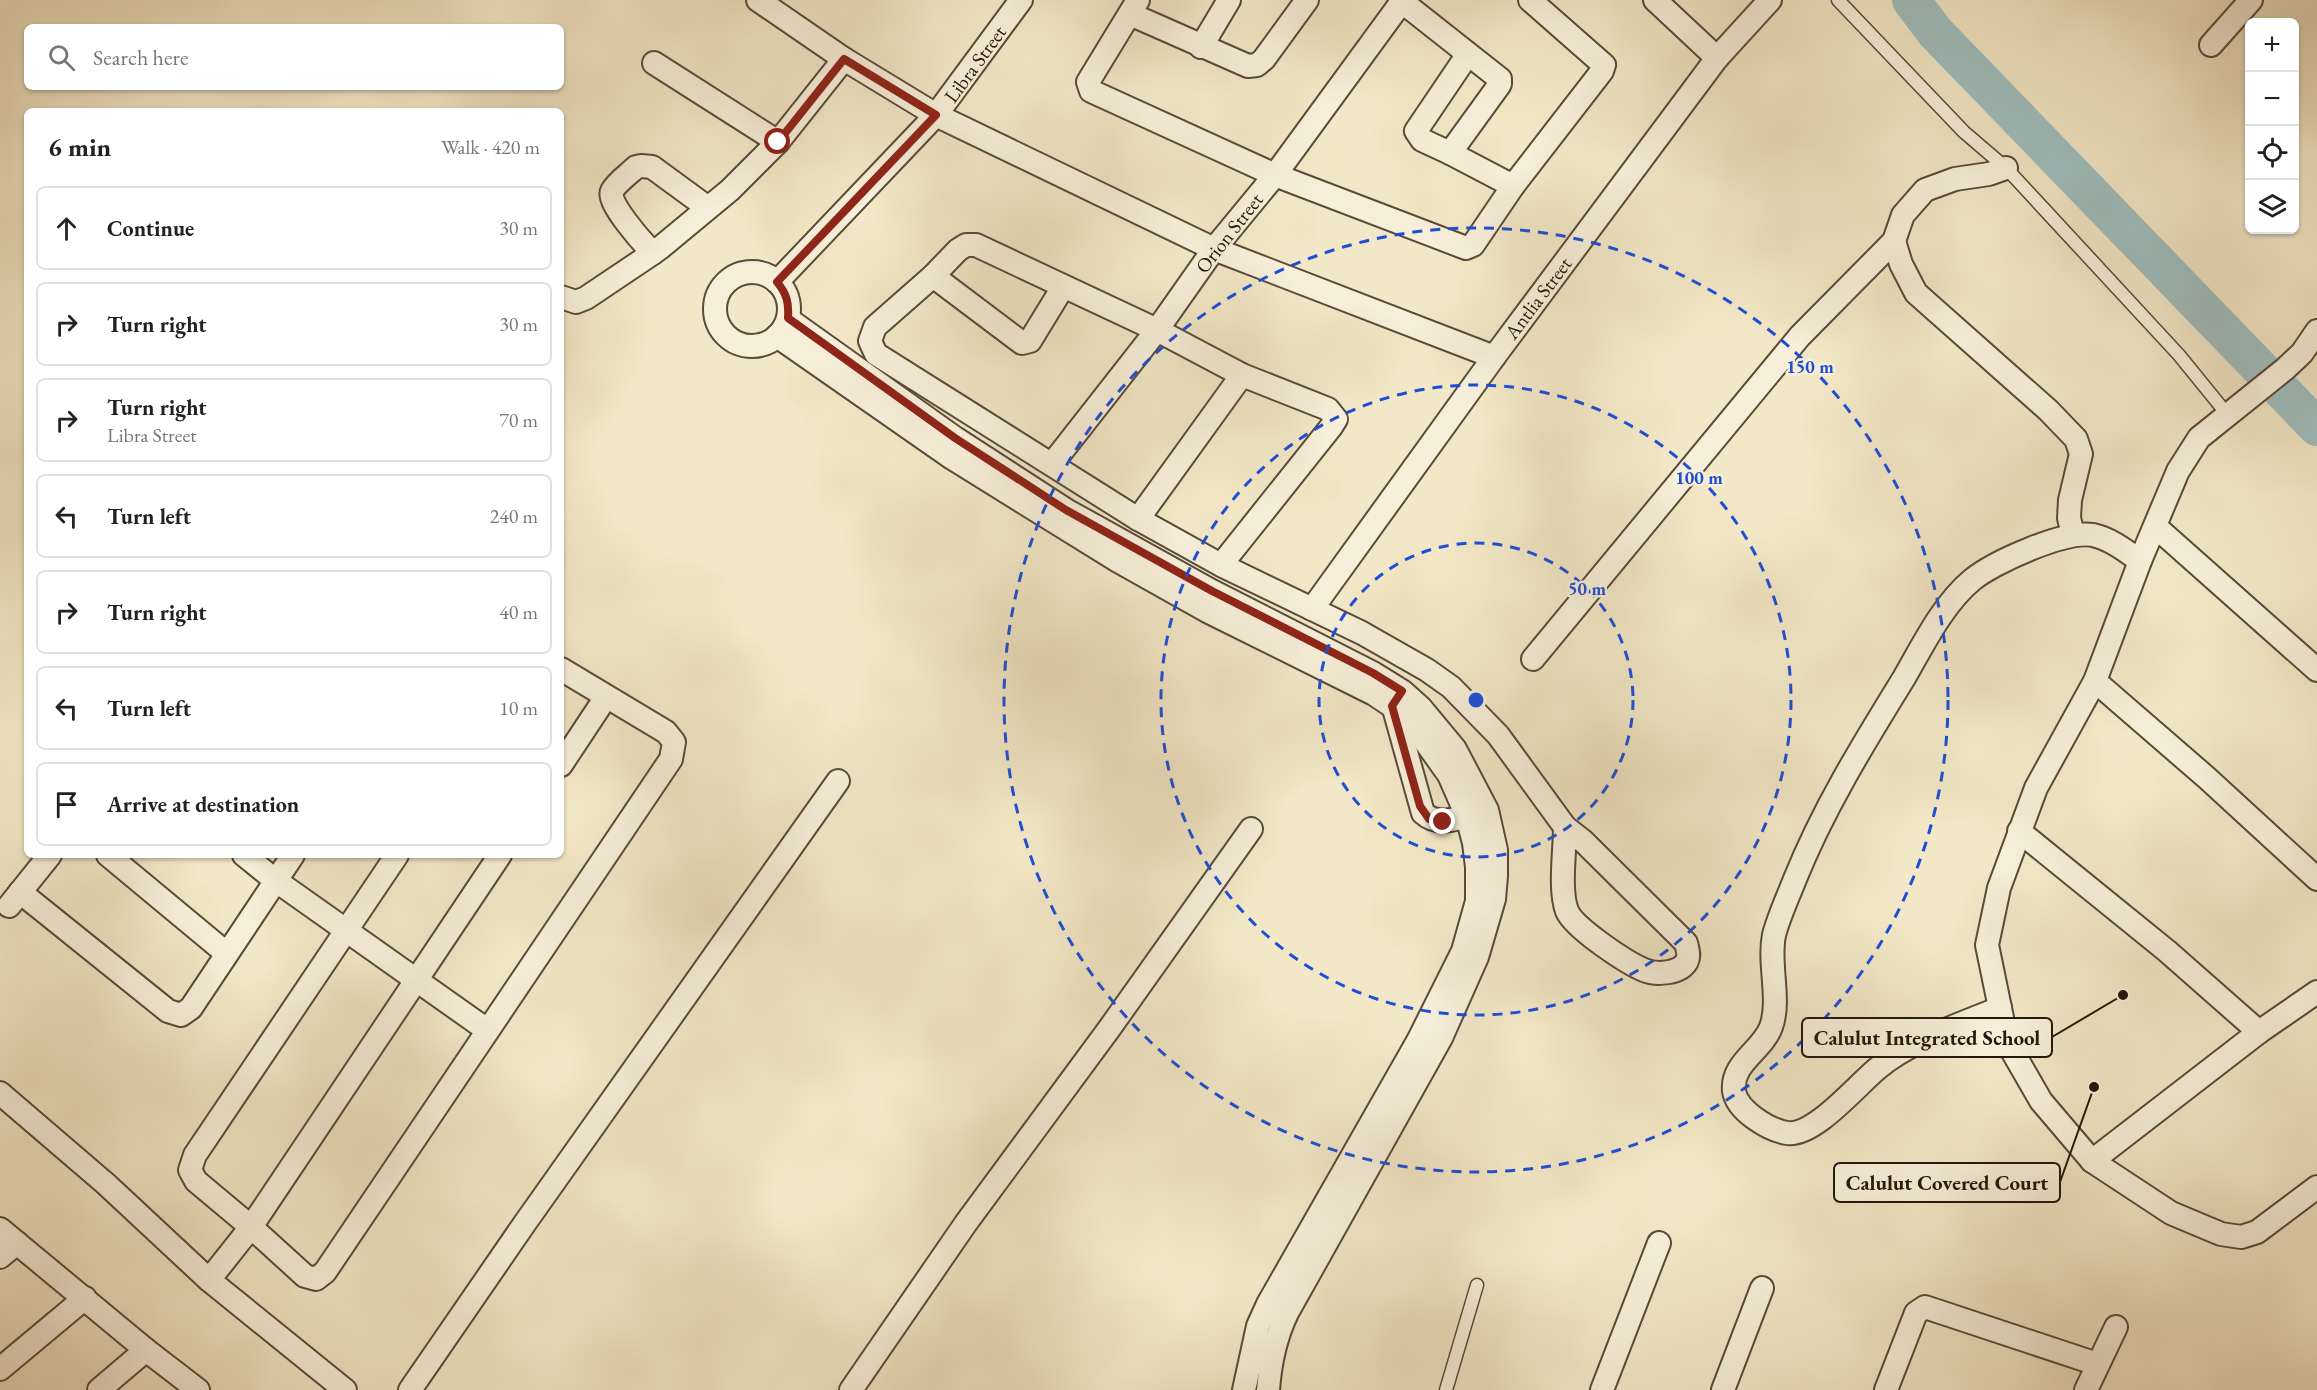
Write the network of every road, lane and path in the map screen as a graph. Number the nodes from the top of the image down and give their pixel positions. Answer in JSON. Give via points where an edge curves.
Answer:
{"nodes":[{"id":1,"x":758,"y":0,"type":"edge"},
{"id":2,"x":1229,"y":0,"type":"edge"},
{"id":3,"x":1307,"y":0,"type":"edge"},
{"id":4,"x":1402,"y":0,"type":"edge"},
{"id":5,"x":1530,"y":0,"type":"edge"},
{"id":6,"x":1655,"y":0,"type":"edge"},
{"id":7,"x":1770,"y":0,"type":"edge"},
{"id":8,"x":1838,"y":0,"type":"edge"},
{"id":9,"x":2251,"y":0,"type":"edge"},
{"id":10,"x":1013,"y":2,"type":"edge"},
{"id":11,"x":1134,"y":7,"type":"edge"},
{"id":12,"x":2211,"y":45,"type":"dead end"},
{"id":13,"x":1202,"y":47,"type":"junction"},
{"id":14,"x":1468,"y":54,"type":"junction"},
{"id":15,"x":1717,"y":58,"type":"junction"},
{"id":16,"x":844,"y":59,"type":"junction"},
{"id":17,"x":654,"y":63,"type":"dead end"},
{"id":18,"x":936,"y":115,"type":"junction"},
{"id":19,"x":778,"y":142,"type":"junction"},
{"id":20,"x":1450,"y":153,"type":"junction"},
{"id":21,"x":2006,"y":168,"type":"junction"},
{"id":22,"x":1275,"y":175,"type":"junction"},
{"id":23,"x":1513,"y":186,"type":"junction"},
{"id":24,"x":708,"y":208,"type":"junction"},
{"id":25,"x":1894,"y":241,"type":"junction"},
{"id":26,"x":1214,"y":249,"type":"junction"},
{"id":27,"x":653,"y":253,"type":"junction"},
{"id":28,"x":933,"y":276,"type":"junction"},
{"id":29,"x":777,"y":282,"type":"junction"},
{"id":30,"x":1063,"y":287,"type":"junction"},
{"id":31,"x":564,"y":298,"type":"edge"},
{"id":32,"x":782,"y":327,"type":"junction"},
{"id":33,"x":1157,"y":330,"type":"junction"},
{"id":34,"x":2317,"y":331,"type":"edge"},
{"id":35,"x":1494,"y":357,"type":"junction"},
{"id":36,"x":1242,"y":375,"type":"junction"},
{"id":37,"x":2227,"y":414,"type":"junction"},
{"id":38,"x":1052,"y":464,"type":"junction"},
{"id":39,"x":1138,"y":519,"type":"junction"},
{"id":40,"x":2156,"y":527,"type":"junction"},
{"id":41,"x":2073,"y":534,"type":"junction"},
{"id":42,"x":2140,"y":561,"type":"junction"},
{"id":43,"x":1221,"y":565,"type":"junction"},
{"id":44,"x":1312,"y":609,"type":"junction"},
{"id":45,"x":1533,"y":659,"type":"dead end"},
{"id":46,"x":2317,"y":670,"type":"edge"},
{"id":47,"x":564,"y":671,"type":"edge"},
{"id":48,"x":2095,"y":681,"type":"junction"},
{"id":49,"x":606,"y":697,"type":"junction"},
{"id":50,"x":1397,"y":699,"type":"junction"},
{"id":51,"x":564,"y":760,"type":"edge"},
{"id":52,"x":838,"y":781,"type":"dead end"},
{"id":53,"x":1477,"y":813,"type":"junction"},
{"id":54,"x":1565,"y":827,"type":"junction"},
{"id":55,"x":1251,"y":829,"type":"dead end"},
{"id":56,"x":2019,"y":831,"type":"junction"},
{"id":57,"x":48,"y":858,"type":"edge"},
{"id":58,"x":112,"y":858,"type":"edge"},
{"id":59,"x":248,"y":858,"type":"edge"},
{"id":60,"x":291,"y":858,"type":"edge"},
{"id":61,"x":395,"y":858,"type":"edge"},
{"id":62,"x":498,"y":858,"type":"edge"},
{"id":63,"x":2317,"y":879,"type":"edge"},
{"id":64,"x":275,"y":880,"type":"junction"},
{"id":65,"x":346,"y":931,"type":"junction"},
{"id":66,"x":226,"y":953,"type":"junction"},
{"id":67,"x":416,"y":981,"type":"junction"},
{"id":68,"x":2317,"y":992,"type":"edge"},
{"id":69,"x":2000,"y":1008,"type":"junction"},
{"id":70,"x":487,"y":1030,"type":"junction"},
{"id":71,"x":2259,"y":1032,"type":"junction"},
{"id":72,"x":0,"y":1094,"type":"edge"},
{"id":73,"x":2092,"y":1161,"type":"junction"},
{"id":74,"x":2317,"y":1187,"type":"edge"},
{"id":75,"x":251,"y":1227,"type":"junction"},
{"id":76,"x":9,"y":1236,"type":"edge"},
{"id":77,"x":1659,"y":1243,"type":"dead end"},
{"id":78,"x":0,"y":1257,"type":"edge"},
{"id":79,"x":209,"y":1280,"type":"junction"},
{"id":80,"x":1477,"y":1285,"type":"dead end"},
{"id":81,"x":1761,"y":1288,"type":"dead end"},
{"id":82,"x":85,"y":1298,"type":"junction"},
{"id":83,"x":2116,"y":1327,"type":"dead end"},
{"id":84,"x":146,"y":1350,"type":"junction"},
{"id":85,"x":1261,"y":1358,"type":"junction"},
{"id":86,"x":2097,"y":1364,"type":"junction"},
{"id":87,"x":0,"y":1369,"type":"edge"},
{"id":88,"x":99,"y":1390,"type":"edge"},
{"id":89,"x":198,"y":1390,"type":"edge"},
{"id":90,"x":345,"y":1390,"type":"edge"},
{"id":91,"x":410,"y":1390,"type":"edge"},
{"id":92,"x":851,"y":1390,"type":"edge"},
{"id":93,"x":1244,"y":1390,"type":"edge"},
{"id":94,"x":1268,"y":1390,"type":"edge"},
{"id":95,"x":1446,"y":1390,"type":"edge"},
{"id":96,"x":1602,"y":1390,"type":"edge"},
{"id":97,"x":1723,"y":1390,"type":"edge"},
{"id":98,"x":1886,"y":1390,"type":"edge"},
{"id":99,"x":2086,"y":1390,"type":"edge"}],
"edges":[{"from":1,"to":16,"type":"street"},
{"from":2,"to":13,"type":"street"},
{"from":3,"to":13,"type":"street","via":[[1257,65],[1248,66]]},
{"from":4,"to":14,"type":"street"},
{"from":4,"to":22,"type":"street","name":"Orion Street"},
{"from":5,"to":23,"type":"street","via":[[1604,65]]},
{"from":6,"to":15,"type":"street"},
{"from":7,"to":15,"type":"street","name":"Antlia Street"},
{"from":8,"to":21,"type":"lane","via":[[1964,132]]},
{"from":9,"to":12,"type":"street"},
{"from":10,"to":18,"type":"street","name":"Libra Street"},
{"from":11,"to":13,"type":"street"},
{"from":11,"to":22,"type":"street","via":[[1088,82],[1090,91]]},
{"from":14,"to":20,"type":"street","via":[[1497,76],[1500,84]]},
{"from":14,"to":20,"type":"street","via":[[1416,130],[1422,140]]},
{"from":15,"to":35,"type":"street","name":"Antlia Street"},
{"from":16,"to":18,"type":"street"},
{"from":16,"to":19,"type":"street"},
{"from":17,"to":19,"type":"street"},
{"from":18,"to":26,"type":"street"},
{"from":18,"to":29,"type":"street","name":"Libra Street"},
{"from":19,"to":24,"type":"street"},
{"from":20,"to":23,"type":"street"},
{"from":21,"to":25,"type":"street","via":[[1925,190],[1903,215]]},
{"from":21,"to":37,"type":"lane","via":[[2179,355]]},
{"from":22,"to":23,"type":"street","via":[[1466,248],[1473,245]]},
{"from":22,"to":26,"type":"street","name":"Orion Street"},
{"from":24,"to":27,"type":"street"},
{"from":24,"to":27,"type":"street","via":[[652,167],[636,167],[611,191],[611,197]]},
{"from":25,"to":41,"type":"street","via":[[1900,264],[1916,293],[2076,439],[2081,454],[2070,500]]},
{"from":25,"to":45,"type":"street","via":[[1800,336]]},
{"from":26,"to":33,"type":"street","name":"Orion Street"},
{"from":26,"to":35,"type":"street"},
{"from":27,"to":31,"type":"street","via":[[586,298],[576,302]]},
{"from":28,"to":30,"type":"street","via":[[958,250],[976,245]]},
{"from":28,"to":30,"type":"street","via":[[1022,343],[1030,341]]},
{"from":28,"to":38,"type":"street","via":[[875,327],[870,341],[876,354]]},
{"from":29,"to":32,"type":"street","via":[[789,303]]},
{"from":29,"to":32,"type":"street","via":[[767,275],[743,273],[723,286],[715,308],[723,331],[737,342],[766,342]]},
{"from":30,"to":33,"type":"street"},
{"from":32,"to":50,"type":"street","via":[[952,458],[1009,483],[1128,567],[1207,611],[1348,680]]},
{"from":33,"to":36,"type":"street"},
{"from":33,"to":38,"type":"street","name":"Orion Street"},
{"from":34,"to":37,"type":"street","via":[[2285,369]]},
{"from":35,"to":44,"type":"street","name":"Antlia Street"},
{"from":36,"to":39,"type":"street"},
{"from":36,"to":43,"type":"street","via":[[1328,409],[1336,419]]},
{"from":37,"to":40,"type":"street","via":[[2199,438],[2178,471]]},
{"from":38,"to":39,"type":"street"},
{"from":39,"to":43,"type":"street"},
{"from":40,"to":42,"type":"street"},
{"from":40,"to":46,"type":"street"},
{"from":41,"to":42,"type":"street","via":[[2093,535],[2113,543]]},
{"from":41,"to":69,"type":"street","via":[[2011,556],[1970,582],[1933,629],[1849,767],[1811,840],[1781,916],[1773,944],[1771,1026],[1740,1067],[1734,1079],[1734,1095],[1756,1120],[1789,1133],[1805,1131],[1818,1124],[1880,1066],[1942,1031]]},
{"from":42,"to":48,"type":"street"},
{"from":43,"to":44,"type":"street"},
{"from":44,"to":54,"type":"street","via":[[1384,644],[1451,687],[1498,735]]},
{"from":47,"to":49,"type":"street"},
{"from":48,"to":56,"type":"street","via":[[2036,788]]},
{"from":48,"to":63,"type":"street"},
{"from":49,"to":51,"type":"street"},
{"from":49,"to":70,"type":"street","via":[[666,732],[674,742],[671,759]]},
{"from":50,"to":53,"type":"street"},
{"from":50,"to":53,"type":"street","via":[[1423,813],[1436,822]]},
{"from":52,"to":91,"type":"street"},
{"from":53,"to":85,"type":"street","via":[[1477,901],[1470,954],[1268,1304],[1258,1326]]},
{"from":54,"to":54,"type":"street","via":[[1686,943],[1687,962],[1665,972],[1645,970],[1603,945],[1575,922],[1567,911],[1564,887]]},
{"from":55,"to":92,"type":"street","via":[[966,1223]]},
{"from":56,"to":69,"type":"street","via":[[1999,888],[1987,945]]},
{"from":56,"to":71,"type":"street","via":[[2167,951]]},
{"from":57,"to":66,"type":"street","via":[[14,899],[168,1011],[181,1015],[191,1008]]},
{"from":58,"to":66,"type":"street"},
{"from":59,"to":64,"type":"street"},
{"from":60,"to":64,"type":"street"},
{"from":61,"to":65,"type":"street"},
{"from":62,"to":67,"type":"street"},
{"from":64,"to":65,"type":"street"},
{"from":64,"to":66,"type":"street"},
{"from":65,"to":67,"type":"street"},
{"from":65,"to":75,"type":"street","via":[[195,1155],[190,1170],[196,1181]]},
{"from":67,"to":70,"type":"street"},
{"from":67,"to":75,"type":"street"},
{"from":68,"to":71,"type":"street"},
{"from":69,"to":73,"type":"street","via":[[2007,1042],[2041,1101]]},
{"from":70,"to":75,"type":"street","via":[[325,1272],[316,1279],[304,1276]]},
{"from":71,"to":73,"type":"street"},
{"from":72,"to":79,"type":"street","via":[[106,1184]]},
{"from":73,"to":74,"type":"street","via":[[2171,1213],[2241,1238],[2257,1232]]},
{"from":75,"to":79,"type":"street"},
{"from":76,"to":78,"type":"street"},
{"from":76,"to":82,"type":"street"},
{"from":77,"to":96,"type":"street"},
{"from":79,"to":90,"type":"street"},
{"from":80,"to":95,"type":"lane"},
{"from":81,"to":97,"type":"street"},
{"from":82,"to":84,"type":"street"},
{"from":82,"to":87,"type":"street"},
{"from":83,"to":86,"type":"street"},
{"from":84,"to":88,"type":"street"},
{"from":84,"to":89,"type":"street"},
{"from":85,"to":93,"type":"street"},
{"from":85,"to":94,"type":"street"},
{"from":86,"to":98,"type":"street","via":[[1925,1307],[1916,1313]]},
{"from":86,"to":99,"type":"street"}]}
